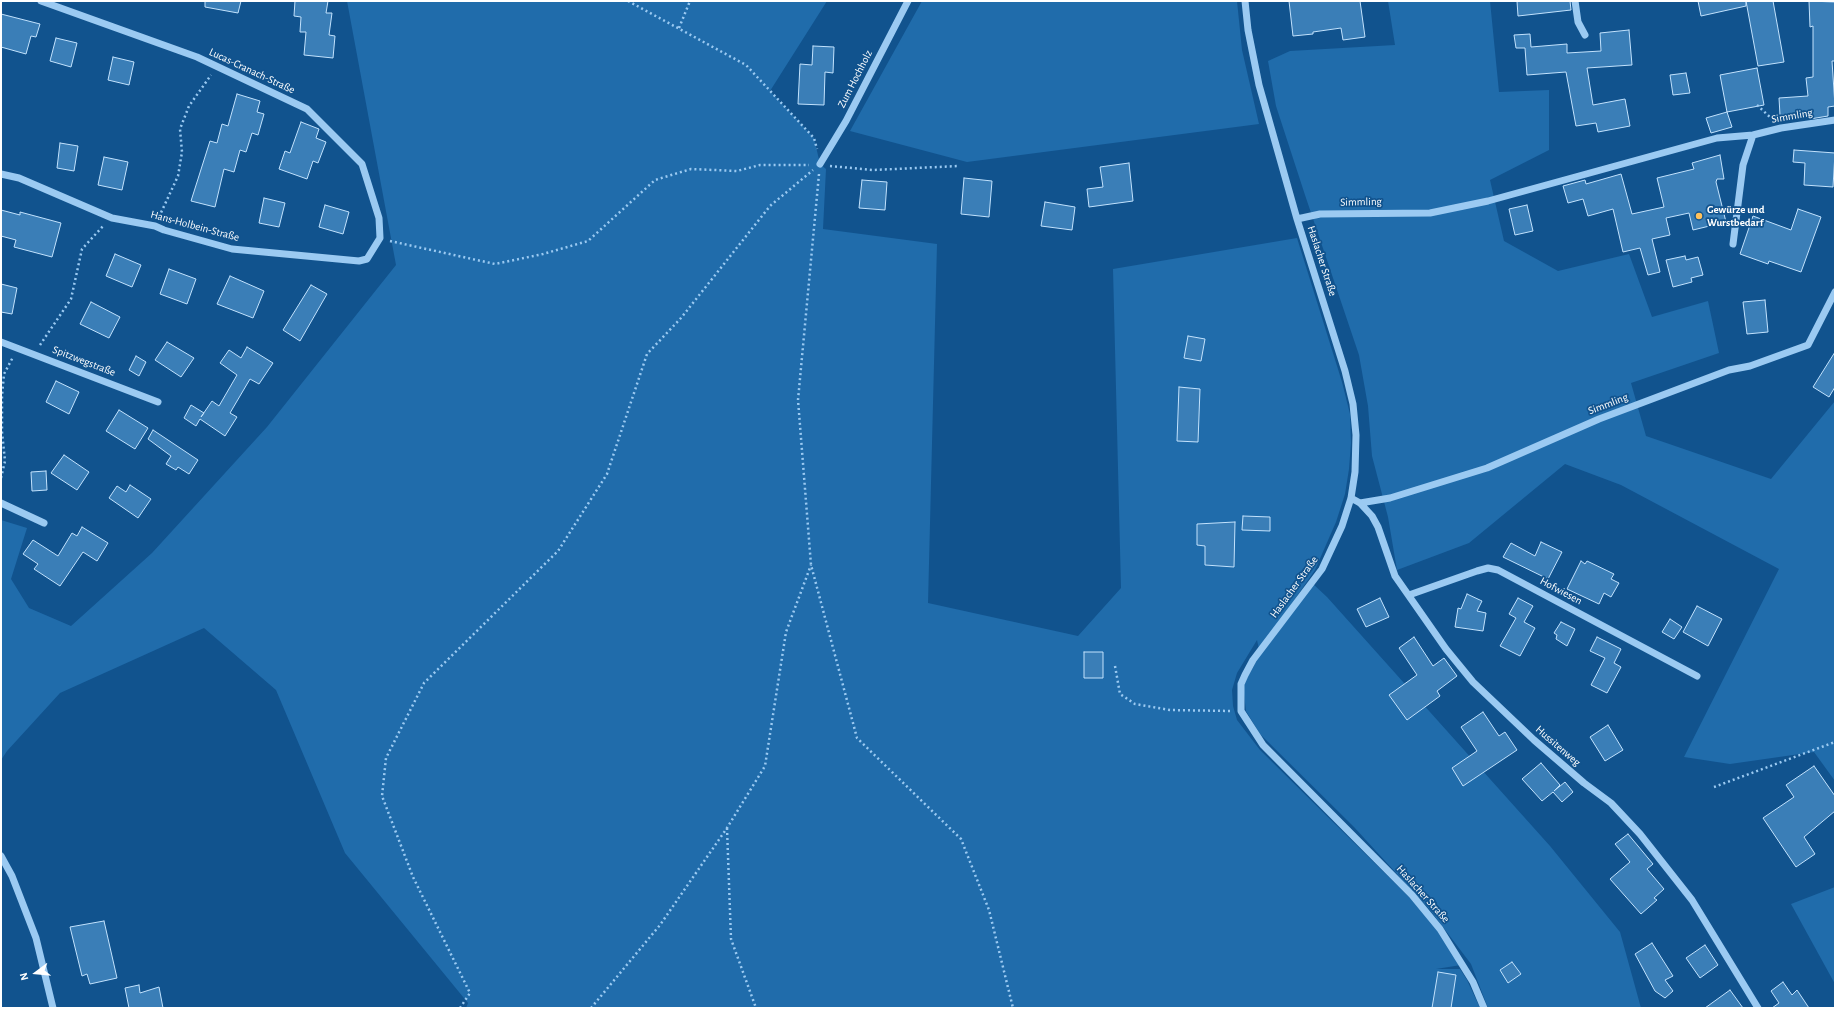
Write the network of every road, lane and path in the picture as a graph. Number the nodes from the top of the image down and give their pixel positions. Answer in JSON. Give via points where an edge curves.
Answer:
{"nodes":[{"id":1,"x":41,"y":1,"type":"edge"},
{"id":2,"x":628,"y":1,"type":"edge"},
{"id":3,"x":690,"y":1,"type":"edge"},
{"id":4,"x":908,"y":1,"type":"edge"},
{"id":5,"x":1245,"y":1,"type":"edge"},
{"id":6,"x":1575,"y":1,"type":"edge"},
{"id":7,"x":679,"y":28,"type":"junction"},
{"id":8,"x":1586,"y":35,"type":"dead end"},
{"id":9,"x":217,"y":66,"type":"junction"},
{"id":10,"x":1757,"y":104,"type":"dead end"},
{"id":11,"x":1835,"y":120,"type":"edge"},
{"id":12,"x":1776,"y":123,"type":"dead end"},
{"id":13,"x":1753,"y":135,"type":"junction"},
{"id":14,"x":820,"y":164,"type":"junction"},
{"id":15,"x":959,"y":166,"type":"dead end"},
{"id":16,"x":1,"y":174,"type":"edge"},
{"id":17,"x":112,"y":218,"type":"junction"},
{"id":18,"x":1297,"y":219,"type":"junction"},
{"id":19,"x":155,"y":226,"type":"junction"},
{"id":20,"x":380,"y":238,"type":"junction"},
{"id":21,"x":1733,"y":244,"type":"dead end"},
{"id":22,"x":1835,"y":292,"type":"edge"},
{"id":23,"x":1,"y":342,"type":"edge"},
{"id":24,"x":19,"y":348,"type":"junction"},
{"id":25,"x":34,"y":354,"type":"junction"},
{"id":26,"x":158,"y":402,"type":"dead end"},
{"id":27,"x":1,"y":478,"type":"edge"},
{"id":28,"x":1351,"y":498,"type":"junction"},
{"id":29,"x":1,"y":503,"type":"edge"},
{"id":30,"x":1360,"y":503,"type":"junction"},
{"id":31,"x":44,"y":523,"type":"dead end"},
{"id":32,"x":811,"y":565,"type":"junction"},
{"id":33,"x":1409,"y":595,"type":"junction"},
{"id":34,"x":1115,"y":666,"type":"dead end"},
{"id":35,"x":1697,"y":676,"type":"dead end"},
{"id":36,"x":1241,"y":711,"type":"junction"},
{"id":37,"x":1835,"y":742,"type":"edge"},
{"id":38,"x":1714,"y":787,"type":"dead end"},
{"id":39,"x":727,"y":828,"type":"junction"},
{"id":40,"x":1,"y":856,"type":"edge"},
{"id":41,"x":53,"y":1008,"type":"edge"},
{"id":42,"x":460,"y":1008,"type":"edge"},
{"id":43,"x":591,"y":1008,"type":"edge"},
{"id":44,"x":756,"y":1008,"type":"edge"},
{"id":45,"x":1013,"y":1008,"type":"edge"},
{"id":46,"x":1484,"y":1008,"type":"edge"},
{"id":47,"x":1758,"y":1008,"type":"edge"}],
"edges":[{"from":1,"to":9,"type":"street","name":"Lucas-Cranach-Straße"},
{"from":2,"to":7,"type":"path"},
{"from":3,"to":7,"type":"path"},
{"from":4,"to":14,"type":"street","name":"Zum Hochholz","via":[[846,121]]},
{"from":5,"to":18,"type":"street","name":"Haslacher Straße","via":[[1258,85]]},
{"from":6,"to":8,"type":"street","via":[[1578,22]]},
{"from":7,"to":14,"type":"path","via":[[746,65],[814,138]]},
{"from":9,"to":19,"type":"path","via":[[189,106],[180,130],[182,152],[178,176]]},
{"from":9,"to":20,"type":"street","name":"Lucas-Cranach-Straße","via":[[307,109],[362,164],[379,218]]},
{"from":10,"to":12,"type":"path"},
{"from":11,"to":13,"type":"street","name":"Simmling"},
{"from":13,"to":18,"type":"street","name":"Simmling","via":[[1717,138],[1430,214],[1320,214]]},
{"from":13,"to":21,"type":"street","via":[[1743,165]]},
{"from":14,"to":15,"type":"path","via":[[873,170]]},
{"from":14,"to":20,"type":"path","via":[[760,165],[737,171],[691,169],[656,180],[588,241],[495,264]]},
{"from":14,"to":32,"type":"path","via":[[798,400]]},
{"from":14,"to":42,"type":"path","via":[[770,206],[681,318],[647,354],[607,474],[558,551],[424,683],[386,758],[382,796],[413,877],[470,992]]},
{"from":16,"to":17,"type":"street","name":"Hans-Holbein-Straße","via":[[19,178]]},
{"from":17,"to":19,"type":"street","name":"Hans-Holbein-Straße"},
{"from":17,"to":25,"type":"path","via":[[82,249],[71,300]]},
{"from":18,"to":28,"type":"street","name":"Haslacher Straße","via":[[1353,404],[1356,435]]},
{"from":19,"to":20,"type":"street","name":"Hans-Holbein-Straße","via":[[232,249],[359,261],[367,259]]},
{"from":22,"to":30,"type":"street","name":"Simmling","via":[[1808,345],[1750,366],[1729,370],[1599,419],[1487,468],[1390,498]]},
{"from":23,"to":24,"type":"street","name":"Spitzwegstraße"},
{"from":24,"to":25,"type":"street","name":"Spitzwegstraße"},
{"from":24,"to":27,"type":"path","via":[[4,374],[2,432],[5,460]]},
{"from":25,"to":26,"type":"street","name":"Spitzwegstraße"},
{"from":28,"to":30,"type":"street","name":"Hussitenweg"},
{"from":28,"to":36,"type":"street","name":"Haslacher Straße","via":[[1342,526],[1322,569],[1244,675],[1241,684]]},
{"from":29,"to":31,"type":"street"},
{"from":30,"to":33,"type":"street","name":"Hussitenweg","via":[[1378,527],[1395,576]]},
{"from":32,"to":39,"type":"path","via":[[786,632],[765,766]]},
{"from":32,"to":45,"type":"path","via":[[857,738],[961,839],[989,910]]},
{"from":33,"to":35,"type":"street","name":"Hofwiesen","via":[[1477,571],[1488,568],[1498,570]]},
{"from":33,"to":47,"type":"street","name":"Hussitenweg","via":[[1446,649],[1473,682],[1534,740],[1611,803],[1640,834],[1692,900]]},
{"from":34,"to":36,"type":"path","via":[[1120,694],[1135,704],[1170,710]]},
{"from":36,"to":46,"type":"street","name":"Haslacher Straße","via":[[1263,745],[1412,895],[1440,928],[1473,982]]},
{"from":37,"to":38,"type":"path"},
{"from":39,"to":43,"type":"path","via":[[660,925]]},
{"from":39,"to":44,"type":"path","via":[[731,939]]},
{"from":40,"to":41,"type":"street","via":[[12,876],[36,938]]}]}
